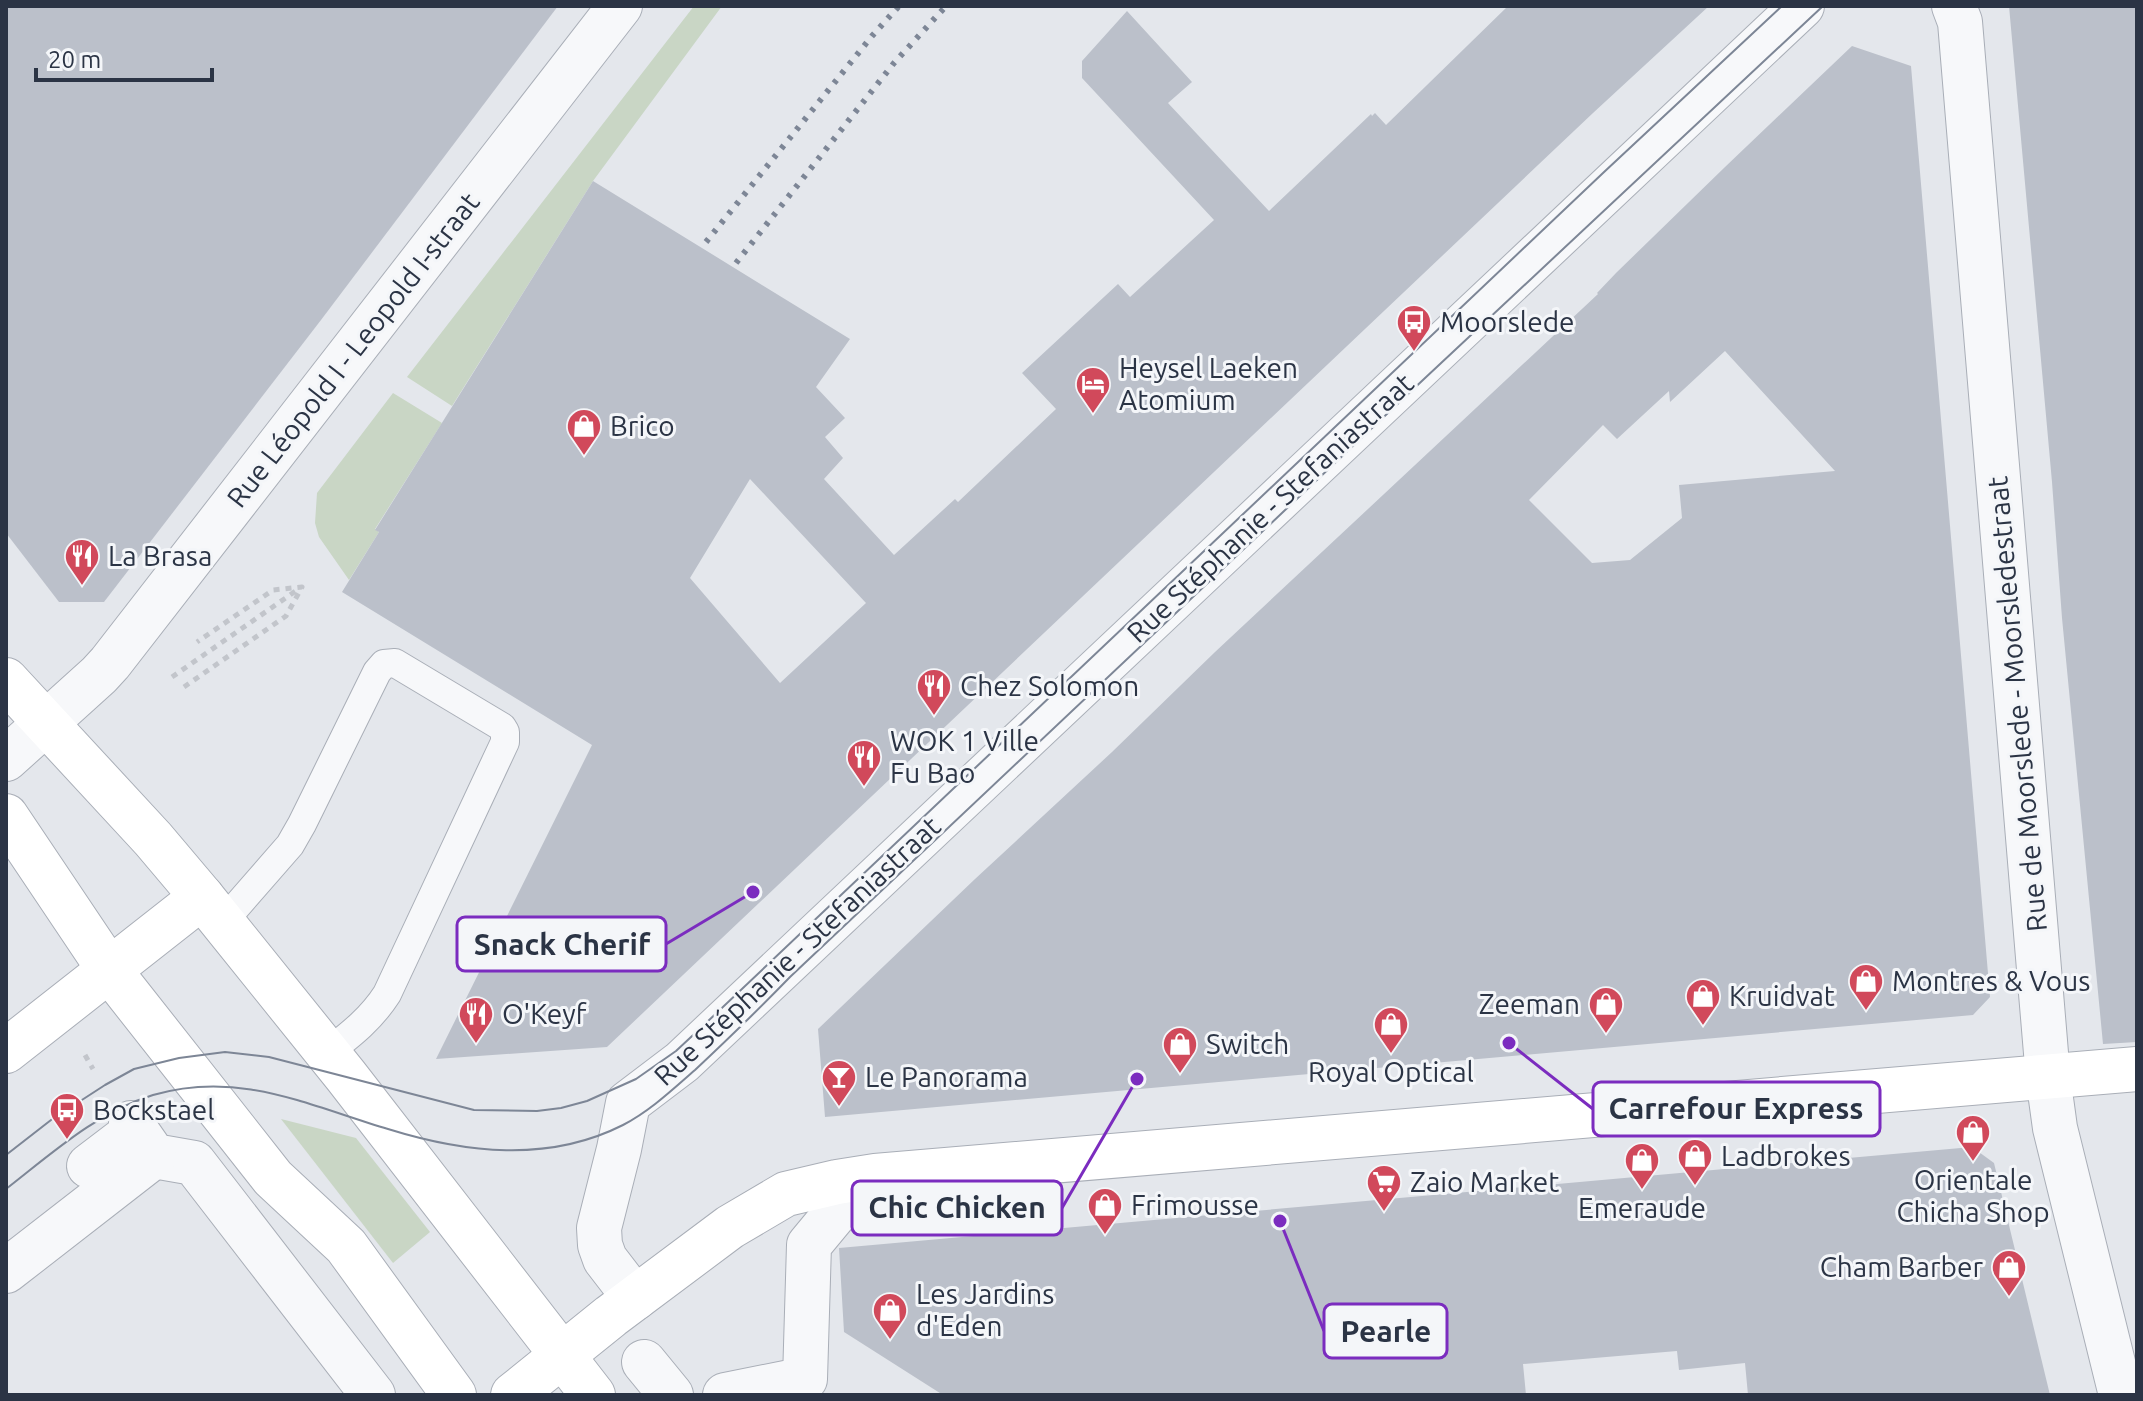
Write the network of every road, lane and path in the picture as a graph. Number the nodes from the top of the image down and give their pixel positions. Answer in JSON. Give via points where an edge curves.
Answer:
{"nodes":[{"id":1,"x":620,"y":6,"type":"edge"},
{"id":2,"x":1802,"y":6,"type":"edge"},
{"id":3,"x":1954,"y":6,"type":"edge"},
{"id":4,"x":302,"y":587,"type":"junction"},
{"id":5,"x":188,"y":648,"type":"dead end"},
{"id":6,"x":172,"y":677,"type":"dead end"},
{"id":7,"x":6,"y":680,"type":"edge"},
{"id":8,"x":184,"y":687,"type":"dead end"},
{"id":9,"x":46,"y":723,"type":"junction"},
{"id":10,"x":6,"y":759,"type":"edge"},
{"id":11,"x":6,"y":816,"type":"edge"},
{"id":12,"x":212,"y":910,"type":"junction"},
{"id":13,"x":110,"y":971,"type":"junction"},
{"id":14,"x":6,"y":1051,"type":"edge"},
{"id":15,"x":327,"y":1053,"type":"junction"},
{"id":16,"x":2137,"y":1069,"type":"edge"},
{"id":17,"x":2048,"y":1077,"type":"junction"},
{"id":18,"x":140,"y":1137,"type":"junction"},
{"id":19,"x":89,"y":1166,"type":"dead end"},
{"id":20,"x":838,"y":1210,"type":"dead end"},
{"id":21,"x":6,"y":1271,"type":"edge"},
{"id":22,"x":635,"y":1298,"type":"junction"},
{"id":23,"x":562,"y":1355,"type":"junction"},
{"id":24,"x":644,"y":1362,"type":"dead end"},
{"id":25,"x":816,"y":1387,"type":"edge"},
{"id":26,"x":373,"y":1395,"type":"edge"},
{"id":27,"x":454,"y":1395,"type":"edge"},
{"id":28,"x":513,"y":1395,"type":"edge"},
{"id":29,"x":593,"y":1395,"type":"edge"},
{"id":30,"x":671,"y":1395,"type":"edge"},
{"id":31,"x":725,"y":1395,"type":"edge"},
{"id":32,"x":2121,"y":1395,"type":"edge"}],
"edges":[{"from":1,"to":9,"type":"street","name":"Rue Léopold I - Leopold I-straat","via":[[110,663]]},
{"from":2,"to":22,"type":"street","name":"Rue Stéphanie - Stefaniastraat","via":[[682,1062],[628,1103],[599,1228],[605,1259]]},
{"from":3,"to":17,"type":"street","name":"Rue de Moorslede - Moorsledestraat","via":[[1963,54]]},
{"from":4,"to":5,"type":"path","via":[[273,590]]},
{"from":4,"to":6,"type":"path"},
{"from":4,"to":8,"type":"path","via":[[286,616]]},
{"from":7,"to":9,"type":"street"},
{"from":9,"to":10,"type":"street","name":"Rue Léopold I - Leopold I-straat"},
{"from":9,"to":12,"type":"street"},
{"from":11,"to":13,"type":"street"},
{"from":12,"to":13,"type":"street"},
{"from":12,"to":15,"type":"street"},
{"from":12,"to":15,"type":"lane","via":[[290,845],[384,664],[395,663],[502,727],[505,742],[387,994],[364,1024]]},
{"from":13,"to":14,"type":"street"},
{"from":13,"to":27,"type":"street","via":[[273,1178],[346,1246]]},
{"from":15,"to":23,"type":"street"},
{"from":16,"to":17,"type":"street"},
{"from":17,"to":22,"type":"street","via":[[862,1178],[786,1194],[730,1227]]},
{"from":17,"to":32,"type":"street","name":"Rue de Moorslede - Moorsledestraat","via":[[2055,1128]]},
{"from":18,"to":19,"type":"street"},
{"from":18,"to":21,"type":"street"},
{"from":18,"to":26,"type":"street","via":[[194,1163],[339,1330]]},
{"from":20,"to":25,"type":"street","via":[[809,1245]]},
{"from":22,"to":23,"type":"street"},
{"from":23,"to":28,"type":"street"},
{"from":23,"to":29,"type":"street"},
{"from":24,"to":30,"type":"street"},
{"from":25,"to":31,"type":"street"}]}
